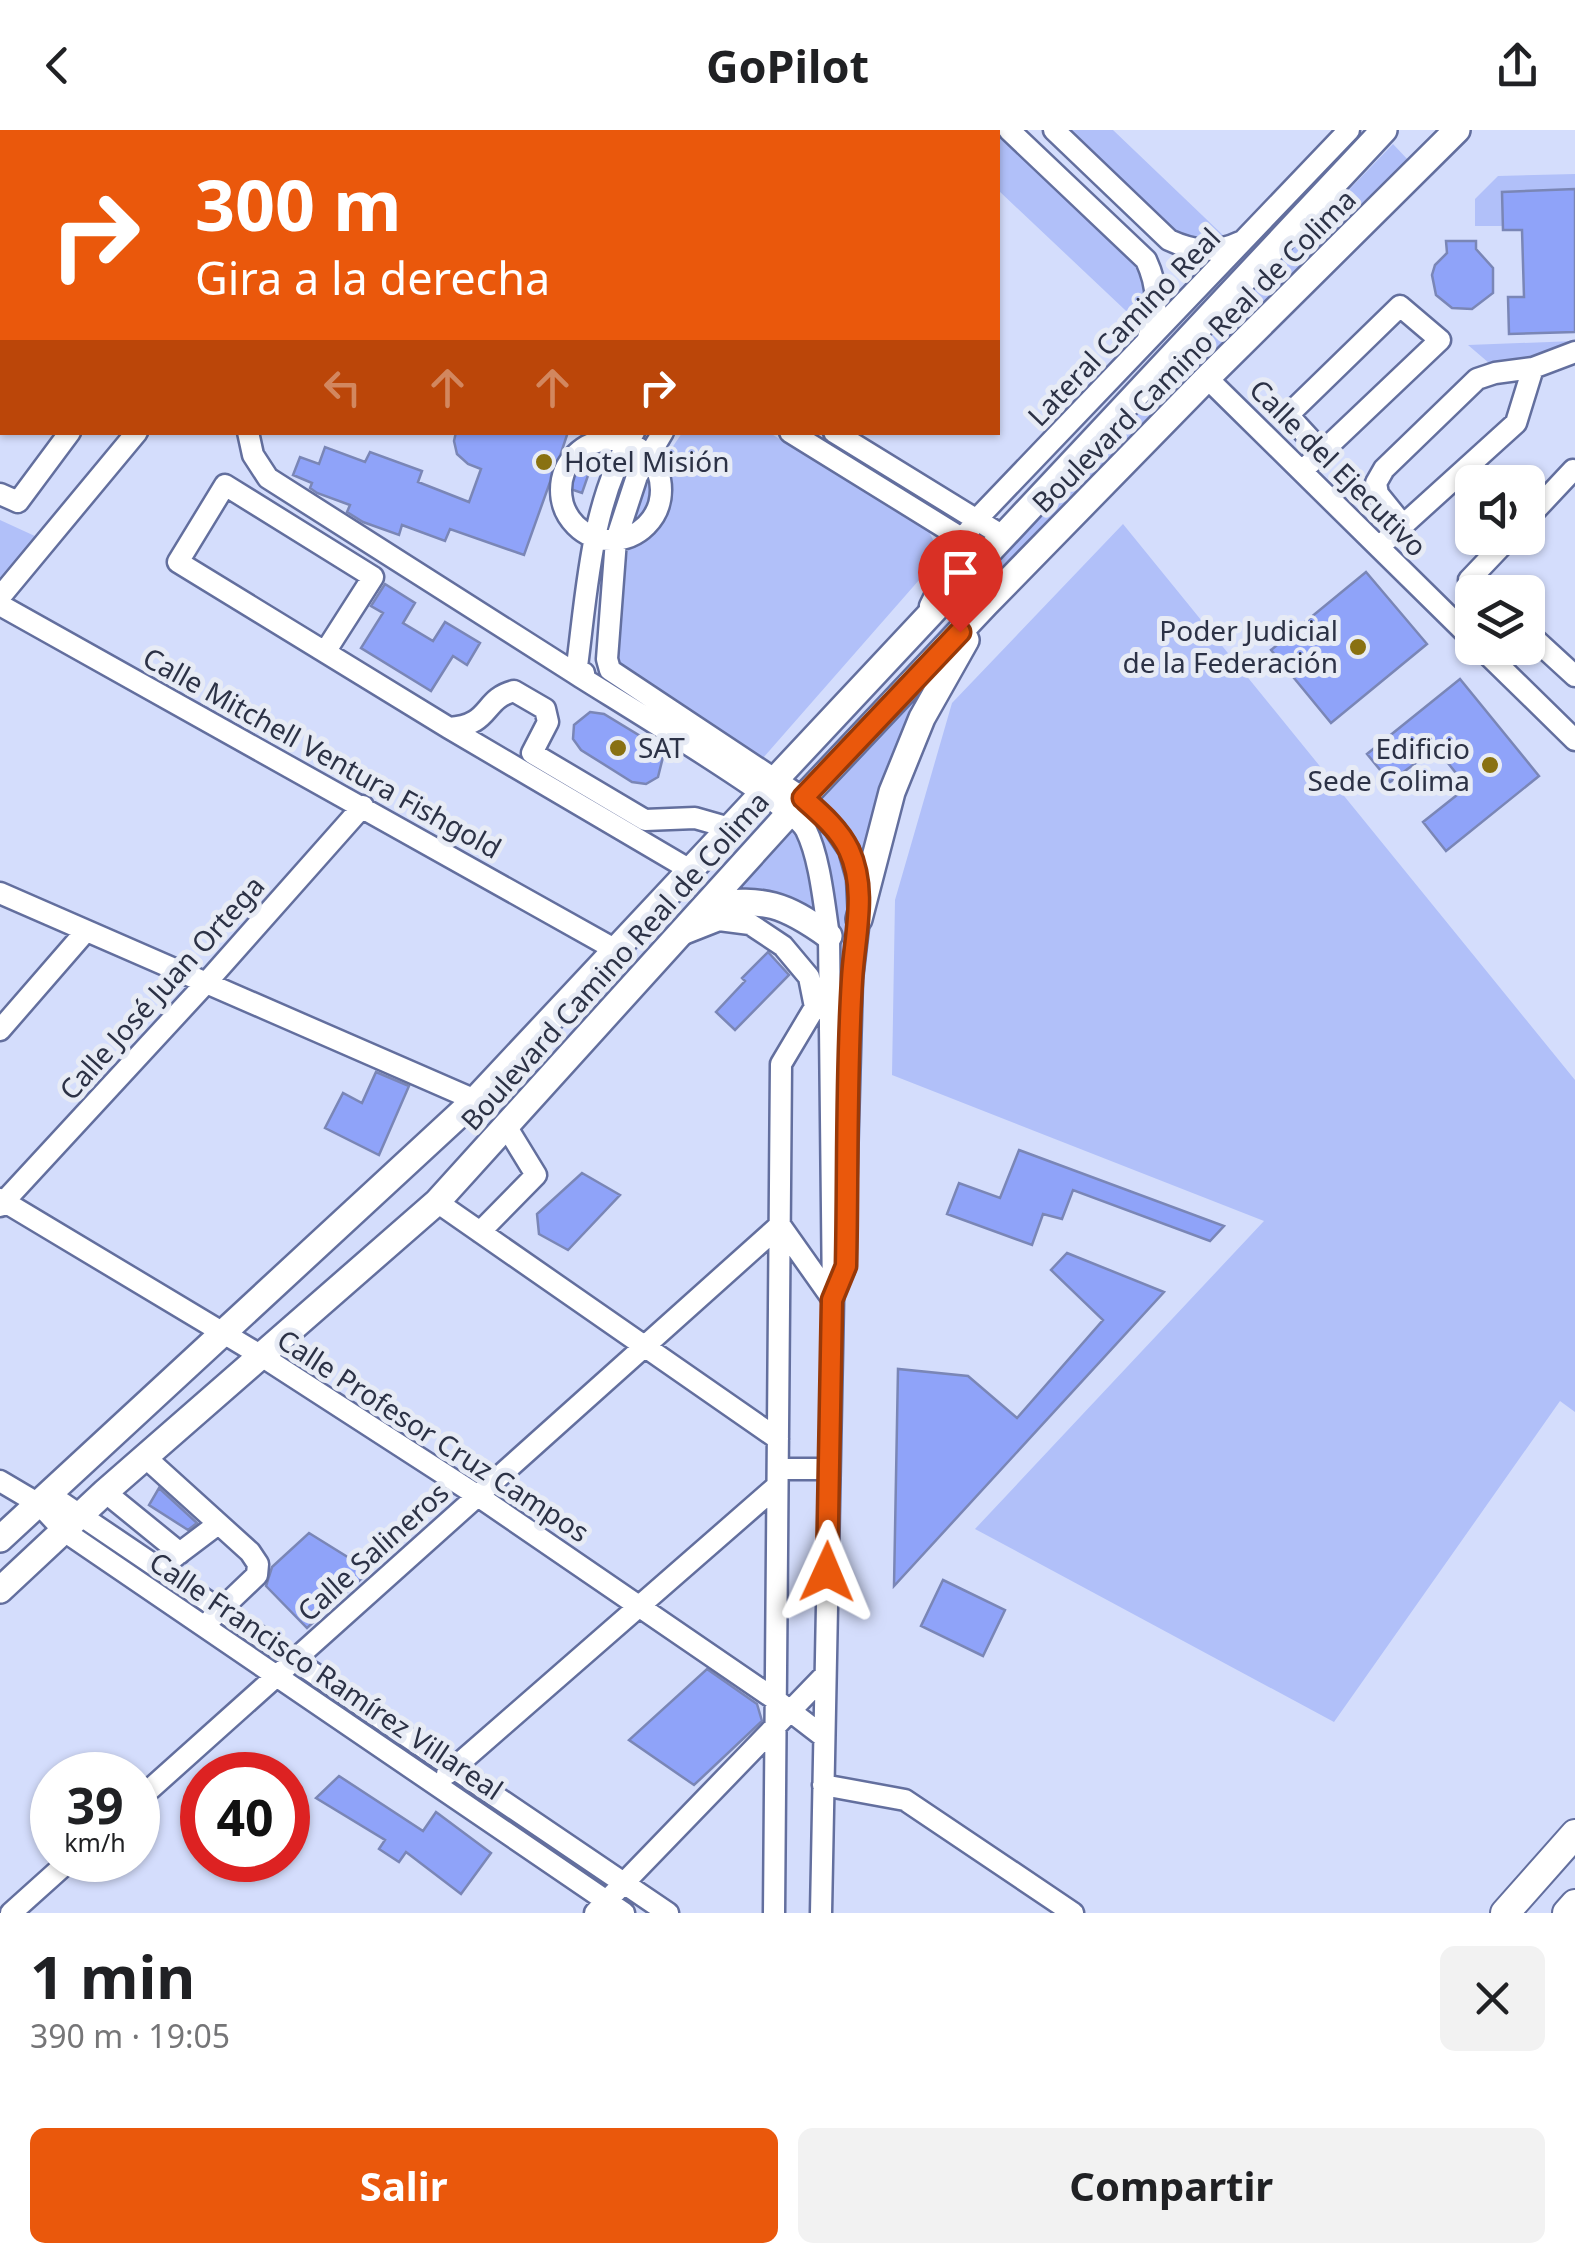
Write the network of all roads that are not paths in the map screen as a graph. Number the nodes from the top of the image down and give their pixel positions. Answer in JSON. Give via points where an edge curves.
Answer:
{"nodes":[{"id":1,"x":1009,"y":130,"type":"edge"},
{"id":2,"x":1054,"y":130,"type":"edge"},
{"id":3,"x":1349,"y":130,"type":"edge"},
{"id":4,"x":1384,"y":130,"type":"edge"},
{"id":5,"x":1457,"y":130,"type":"edge"},
{"id":6,"x":1246,"y":240,"type":"junction"},
{"id":7,"x":1148,"y":340,"type":"junction"},
{"id":8,"x":1575,"y":352,"type":"edge"},
{"id":9,"x":1533,"y":368,"type":"junction"},
{"id":10,"x":1207,"y":378,"type":"junction"},
{"id":11,"x":68,"y":435,"type":"edge"},
{"id":12,"x":135,"y":435,"type":"edge"},
{"id":13,"x":249,"y":435,"type":"edge"},
{"id":14,"x":662,"y":435,"type":"edge"},
{"id":15,"x":795,"y":435,"type":"edge"},
{"id":16,"x":839,"y":435,"type":"edge"},
{"id":17,"x":631,"y":438,"type":"edge"},
{"id":18,"x":1322,"y":452,"type":"junction"},
{"id":19,"x":649,"y":457,"type":"junction"},
{"id":20,"x":1302,"y":471,"type":"junction"},
{"id":21,"x":1575,"y":472,"type":"edge"},
{"id":22,"x":0,"y":494,"type":"edge"},
{"id":23,"x":1545,"y":499,"type":"edge"},
{"id":24,"x":977,"y":519,"type":"junction"},
{"id":25,"x":1403,"y":525,"type":"junction"},
{"id":26,"x":963,"y":538,"type":"junction"},
{"id":27,"x":606,"y":539,"type":"junction"},
{"id":28,"x":994,"y":545,"type":"junction"},
{"id":29,"x":1379,"y":547,"type":"junction"},
{"id":30,"x":1492,"y":555,"type":"edge"},
{"id":31,"x":1474,"y":575,"type":"edge"},
{"id":32,"x":0,"y":597,"type":"edge"},
{"id":33,"x":986,"y":604,"type":"junction"},
{"id":34,"x":0,"y":606,"type":"edge"},
{"id":35,"x":922,"y":622,"type":"junction"},
{"id":36,"x":1455,"y":622,"type":"edge"},
{"id":37,"x":1545,"y":649,"type":"edge"},
{"id":38,"x":325,"y":652,"type":"junction"},
{"id":39,"x":1498,"y":665,"type":"edge"},
{"id":40,"x":610,"y":670,"type":"junction"},
{"id":41,"x":576,"y":674,"type":"junction"},
{"id":42,"x":1575,"y":676,"type":"edge"},
{"id":43,"x":448,"y":728,"type":"junction"},
{"id":44,"x":1575,"y":740,"type":"edge"},
{"id":45,"x":768,"y":785,"type":"junction"},
{"id":46,"x":364,"y":806,"type":"junction"},
{"id":47,"x":796,"y":806,"type":"junction"},
{"id":48,"x":730,"y":828,"type":"junction"},
{"id":49,"x":692,"y":870,"type":"junction"},
{"id":50,"x":0,"y":893,"type":"edge"},
{"id":51,"x":710,"y":904,"type":"junction"},
{"id":52,"x":859,"y":919,"type":"junction"},
{"id":53,"x":86,"y":931,"type":"junction"},
{"id":54,"x":681,"y":935,"type":"junction"},
{"id":55,"x":829,"y":936,"type":"junction"},
{"id":56,"x":616,"y":950,"type":"junction"},
{"id":57,"x":206,"y":983,"type":"junction"},
{"id":58,"x":823,"y":1007,"type":"junction"},
{"id":59,"x":0,"y":1030,"type":"edge"},
{"id":60,"x":475,"y":1100,"type":"junction"},
{"id":61,"x":506,"y":1126,"type":"junction"},
{"id":62,"x":1,"y":1202,"type":"edge"},
{"id":63,"x":437,"y":1202,"type":"junction"},
{"id":64,"x":780,"y":1226,"type":"junction"},
{"id":65,"x":480,"y":1232,"type":"junction"},
{"id":66,"x":832,"y":1300,"type":"junction"},
{"id":67,"x":225,"y":1334,"type":"junction"},
{"id":68,"x":643,"y":1346,"type":"junction"},
{"id":69,"x":260,"y":1355,"type":"junction"},
{"id":70,"x":778,"y":1440,"type":"junction"},
{"id":71,"x":145,"y":1456,"type":"junction"},
{"id":72,"x":828,"y":1469,"type":"junction"},
{"id":73,"x":778,"y":1478,"type":"junction"},
{"id":74,"x":0,"y":1481,"type":"edge"},
{"id":75,"x":105,"y":1492,"type":"junction"},
{"id":76,"x":478,"y":1496,"type":"junction"},
{"id":77,"x":44,"y":1499,"type":"junction"},
{"id":78,"x":73,"y":1523,"type":"junction"},
{"id":79,"x":218,"y":1524,"type":"junction"},
{"id":80,"x":0,"y":1539,"type":"edge"},
{"id":81,"x":180,"y":1553,"type":"junction"},
{"id":82,"x":160,"y":1569,"type":"junction"},
{"id":83,"x":0,"y":1590,"type":"edge"},
{"id":84,"x":640,"y":1606,"type":"junction"},
{"id":85,"x":221,"y":1610,"type":"junction"},
{"id":86,"x":203,"y":1626,"type":"junction"},
{"id":87,"x":294,"y":1660,"type":"junction"},
{"id":88,"x":825,"y":1675,"type":"junction"},
{"id":89,"x":276,"y":1676,"type":"junction"},
{"id":90,"x":783,"y":1705,"type":"junction"},
{"id":91,"x":775,"y":1728,"type":"junction"},
{"id":92,"x":824,"y":1737,"type":"junction"},
{"id":93,"x":454,"y":1768,"type":"junction"},
{"id":94,"x":160,"y":1780,"type":"edge"},
{"id":95,"x":436,"y":1784,"type":"junction"},
{"id":96,"x":823,"y":1785,"type":"junction"},
{"id":97,"x":1575,"y":1834,"type":"edge"},
{"id":98,"x":44,"y":1882,"type":"edge"},
{"id":99,"x":624,"y":1883,"type":"junction"},
{"id":100,"x":1575,"y":1904,"type":"edge"},
{"id":101,"x":15,"y":1907,"type":"edge"},
{"id":102,"x":609,"y":1909,"type":"edge"},
{"id":103,"x":668,"y":1913,"type":"edge"},
{"id":104,"x":774,"y":1913,"type":"edge"},
{"id":105,"x":821,"y":1913,"type":"edge"},
{"id":106,"x":1073,"y":1913,"type":"edge"},
{"id":107,"x":1505,"y":1913,"type":"edge"},
{"id":108,"x":1567,"y":1913,"type":"edge"}],
"edges":[{"from":1,"to":7,"type":"street","via":[[1146,260],[1158,299]]},
{"from":2,"to":6,"type":"street","via":[[1168,240],[1208,251]]},
{"from":3,"to":6,"type":"street","name":"Lateral Camino Real"},
{"from":4,"to":28,"type":"main road","name":"Boulevard Camino Real de Colima"},
{"from":5,"to":10,"type":"main road","name":"Boulevard Camino Real de Colima"},
{"from":6,"to":7,"type":"street","name":"Lateral Camino Real"},
{"from":7,"to":24,"type":"street","name":"Lateral Camino Real"},
{"from":8,"to":9,"type":"street"},
{"from":9,"to":25,"type":"street","via":[[1516,423]]},
{"from":9,"to":25,"type":"street","via":[[1478,379],[1384,469],[1378,494]]},
{"from":10,"to":20,"type":"street","name":"Calle del Ejecutivo"},
{"from":10,"to":33,"type":"main road","name":"Boulevard Camino Real de Colima"},
{"from":11,"to":22,"type":"street","via":[[18,502]]},
{"from":12,"to":32,"type":"street"},
{"from":13,"to":41,"type":"street","via":[[268,478]]},
{"from":14,"to":19,"type":"street"},
{"from":15,"to":26,"type":"street"},
{"from":16,"to":24,"type":"street"},
{"from":17,"to":19,"type":"street"},
{"from":17,"to":27,"type":"street","via":[[608,487]]},
{"from":17,"to":27,"type":"street","via":[[582,449],[563,474],[560,490],[570,520]]},
{"from":18,"to":18,"type":"street","via":[[1288,415],[1400,306],[1440,340]]},
{"from":18,"to":20,"type":"street"},
{"from":19,"to":27,"type":"street"},
{"from":19,"to":27,"type":"street","via":[[662,485],[655,516],[632,536]]},
{"from":20,"to":29,"type":"street","name":"Calle del Ejecutivo"},
{"from":21,"to":23,"type":"street"},
{"from":24,"to":26,"type":"street","name":"Lateral Camino Real"},
{"from":24,"to":28,"type":"street"},
{"from":25,"to":29,"type":"street"},
{"from":26,"to":28,"type":"street"},
{"from":26,"to":35,"type":"street","name":"Lateral Camino Real"},
{"from":27,"to":40,"type":"street"},
{"from":27,"to":41,"type":"street"},
{"from":28,"to":35,"type":"main road","name":"Boulevard Camino Real de Colima"},
{"from":29,"to":36,"type":"street","name":"Calle del Ejecutivo"},
{"from":30,"to":31,"type":"street"},
{"from":33,"to":47,"type":"main road","name":"Boulevard Camino Real de Colima"},
{"from":33,"to":52,"type":"main road","via":[[922,718],[892,792]]},
{"from":34,"to":46,"type":"street","name":"Calle Mitchell Ventura Fishgold"},
{"from":35,"to":45,"type":"main road","name":"Boulevard Camino Real de Colima"},
{"from":37,"to":42,"type":"street"},
{"from":38,"to":38,"type":"street","via":[[178,562],[225,485],[373,577]]},
{"from":38,"to":43,"type":"street"},
{"from":39,"to":44,"type":"street"},
{"from":40,"to":41,"type":"street"},
{"from":40,"to":45,"type":"street"},
{"from":41,"to":45,"type":"street"},
{"from":43,"to":48,"type":"street","via":[[480,722],[500,695],[514,692],[546,709],[548,722],[532,753],[646,820],[695,818]]},
{"from":43,"to":49,"type":"street"},
{"from":45,"to":47,"type":"street"},
{"from":45,"to":48,"type":"main road","name":"Boulevard Camino Real de Colima"},
{"from":46,"to":56,"type":"street","name":"Calle Mitchell Ventura Fishgold"},
{"from":46,"to":57,"type":"street","name":"Calle José Juan Ortega"},
{"from":47,"to":51,"type":"main road","name":"Boulevard Camino Real de Colima"},
{"from":47,"to":52,"type":"street","via":[[834,828],[849,850]]},
{"from":47,"to":55,"type":"street"},
{"from":48,"to":49,"type":"main road","name":"Boulevard Camino Real de Colima"},
{"from":49,"to":56,"type":"main road","name":"Boulevard Camino Real de Colima"},
{"from":50,"to":53,"type":"street"},
{"from":51,"to":54,"type":"main road","name":"Boulevard Camino Real de Colima"},
{"from":51,"to":55,"type":"main road","via":[[756,900],[797,913]]},
{"from":52,"to":66,"type":"street","via":[[846,1266]]},
{"from":53,"to":57,"type":"street"},
{"from":53,"to":59,"type":"street"},
{"from":54,"to":58,"type":"street","via":[[719,920],[750,924],[783,946]]},
{"from":54,"to":61,"type":"main road","name":"Boulevard Camino Real de Colima"},
{"from":55,"to":58,"type":"street"},
{"from":56,"to":60,"type":"main road","name":"Boulevard Camino Real de Colima"},
{"from":57,"to":60,"type":"street"},
{"from":57,"to":62,"type":"street","name":"Calle José Juan Ortega"},
{"from":58,"to":64,"type":"street","via":[[781,1064]]},
{"from":58,"to":66,"type":"street"},
{"from":60,"to":67,"type":"main road","name":"Boulevard Camino Real de Colima"},
{"from":61,"to":63,"type":"main road","name":"Boulevard Camino Real de Colima"},
{"from":61,"to":65,"type":"street","via":[[536,1175]]},
{"from":62,"to":67,"type":"street","name":"Calle Profesor Cruz Campos"},
{"from":63,"to":65,"type":"street"},
{"from":63,"to":69,"type":"main road","name":"Boulevard Camino Real de Colima"},
{"from":64,"to":66,"type":"street"},
{"from":64,"to":68,"type":"street","name":"Calle Salineros"},
{"from":64,"to":70,"type":"street"},
{"from":65,"to":68,"type":"street"},
{"from":66,"to":72,"type":"street"},
{"from":67,"to":69,"type":"street","name":"Calle Profesor Cruz Campos"},
{"from":67,"to":77,"type":"main road","name":"Boulevard Camino Real de Colima"},
{"from":68,"to":70,"type":"street"},
{"from":68,"to":76,"type":"street","name":"Calle Salineros"},
{"from":69,"to":71,"type":"main road","name":"Boulevard Camino Real de Colima"},
{"from":69,"to":76,"type":"street","name":"Calle Profesor Cruz Campos"},
{"from":70,"to":73,"type":"street"},
{"from":71,"to":75,"type":"main road","name":"Boulevard Camino Real de Colima"},
{"from":71,"to":79,"type":"street"},
{"from":72,"to":73,"type":"street"},
{"from":72,"to":88,"type":"street"},
{"from":73,"to":84,"type":"street"},
{"from":73,"to":90,"type":"street"},
{"from":74,"to":77,"type":"street","name":"Calle Francisco Ramírez Villareal"},
{"from":75,"to":78,"type":"main road","name":"Boulevard Camino Real de Colima"},
{"from":75,"to":81,"type":"street"},
{"from":76,"to":84,"type":"street","name":"Calle Profesor Cruz Campos"},
{"from":76,"to":87,"type":"street","name":"Calle Salineros"},
{"from":77,"to":78,"type":"street","name":"Calle Francisco Ramírez Villareal"},
{"from":77,"to":80,"type":"main road","name":"Boulevard Camino Real de Colima"},
{"from":78,"to":82,"type":"street","name":"Calle Francisco Ramírez Villareal"},
{"from":78,"to":83,"type":"main road","name":"Boulevard Camino Real de Colima"},
{"from":78,"to":86,"type":"street","name":"Calle Francisco Ramírez Villareal"},
{"from":79,"to":81,"type":"street"},
{"from":79,"to":85,"type":"street","via":[[258,1564],[256,1575]]},
{"from":81,"to":82,"type":"street"},
{"from":82,"to":85,"type":"street","name":"Calle Francisco Ramírez Villareal"},
{"from":84,"to":90,"type":"street","name":"Calle Profesor Cruz Campos"},
{"from":84,"to":93,"type":"street"},
{"from":85,"to":86,"type":"street"},
{"from":85,"to":87,"type":"street","name":"Calle Francisco Ramírez Villareal"},
{"from":86,"to":89,"type":"street","name":"Calle Francisco Ramírez Villareal"},
{"from":87,"to":89,"type":"street","name":"Calle Salineros"},
{"from":87,"to":93,"type":"street","name":"Calle Francisco Ramírez Villareal"},
{"from":88,"to":90,"type":"street"},
{"from":88,"to":92,"type":"street"},
{"from":89,"to":94,"type":"street","name":"Calle Salineros"},
{"from":89,"to":95,"type":"street","name":"Calle Francisco Ramírez Villareal"},
{"from":90,"to":91,"type":"street"},
{"from":90,"to":92,"type":"street","name":"Calle Profesor Cruz Campos"},
{"from":91,"to":99,"type":"street"},
{"from":91,"to":104,"type":"street"},
{"from":92,"to":96,"type":"street"},
{"from":93,"to":95,"type":"street"},
{"from":93,"to":99,"type":"street","name":"Calle Francisco Ramírez Villareal"},
{"from":95,"to":102,"type":"street","name":"Calle Francisco Ramírez Villareal"},
{"from":96,"to":105,"type":"street"},
{"from":96,"to":106,"type":"street","via":[[905,1800]]},
{"from":97,"to":107,"type":"highway"},
{"from":98,"to":101,"type":"street"},
{"from":99,"to":102,"type":"street"},
{"from":99,"to":103,"type":"street","name":"Calle Francisco Ramírez Villareal"},
{"from":100,"to":108,"type":"highway"}]}
